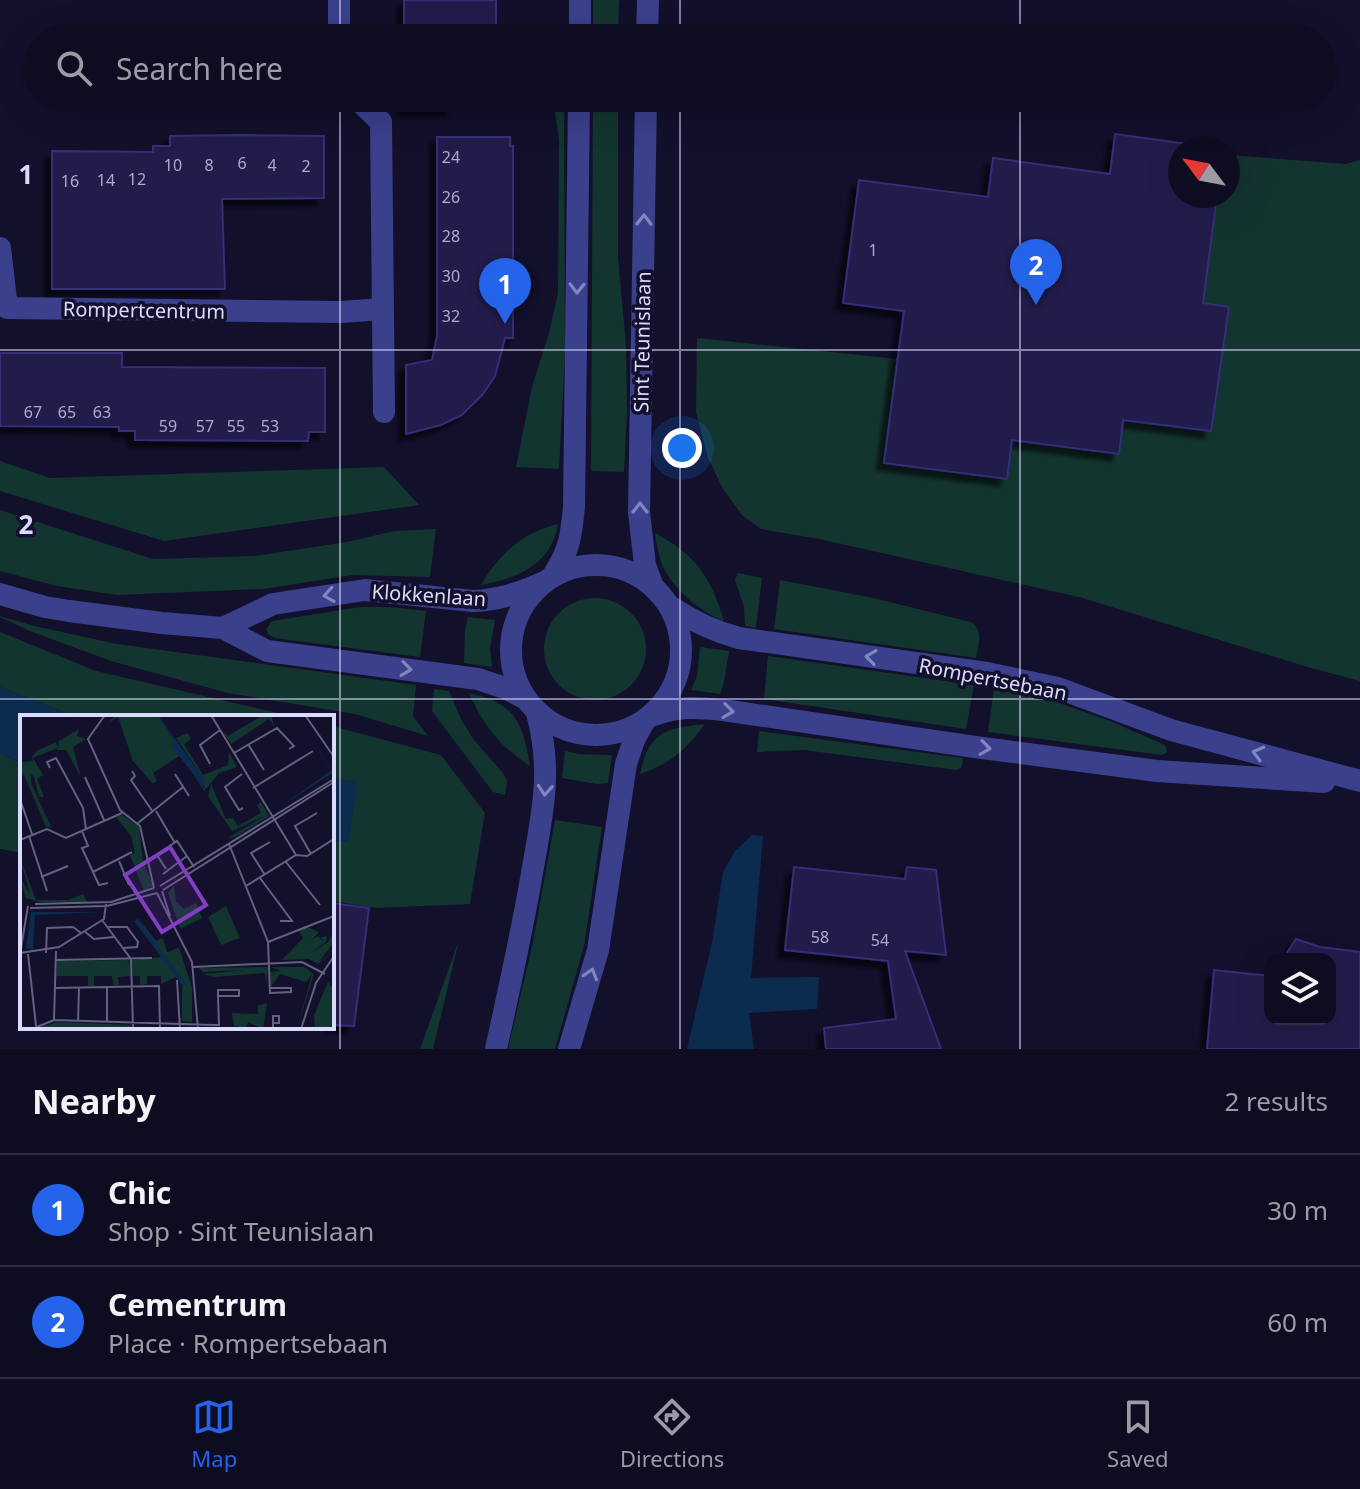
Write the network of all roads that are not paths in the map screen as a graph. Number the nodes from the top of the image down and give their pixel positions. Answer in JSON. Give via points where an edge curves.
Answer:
{"nodes":[{"id":1,"x":339,"y":0,"type":"edge"},
{"id":2,"x":580,"y":0,"type":"edge"},
{"id":3,"x":648,"y":0,"type":"edge"},
{"id":4,"x":339,"y":24,"type":"edge"},
{"id":5,"x":580,"y":24,"type":"edge"},
{"id":6,"x":647,"y":24,"type":"edge"},
{"id":7,"x":371,"y":112,"type":"edge"},
{"id":8,"x":579,"y":112,"type":"edge"},
{"id":9,"x":646,"y":112,"type":"edge"},
{"id":10,"x":0,"y":248,"type":"edge"},
{"id":11,"x":382,"y":309,"type":"junction"},
{"id":12,"x":384,"y":412,"type":"dead end"},
{"id":13,"x":548,"y":579,"type":"junction"},
{"id":14,"x":652,"y":584,"type":"junction"},
{"id":15,"x":0,"y":594,"type":"edge"},
{"id":16,"x":670,"y":606,"type":"junction"},
{"id":17,"x":223,"y":628,"type":"junction"},
{"id":18,"x":531,"y":705,"type":"junction"},
{"id":19,"x":648,"y":718,"type":"junction"},
{"id":20,"x":1360,"y":783,"type":"edge"},
{"id":21,"x":496,"y":1049,"type":"edge"},
{"id":22,"x":569,"y":1049,"type":"edge"}],
"edges":[{"from":1,"to":4,"type":"street"},
{"from":2,"to":5,"type":"street"},
{"from":3,"to":6,"type":"street"},
{"from":7,"to":11,"type":"street","via":[[381,122]]},
{"from":8,"to":13,"type":"street","one_way":true,"via":[[574,507],[567,555]]},
{"from":14,"to":9,"type":"street","name":"Sint Teunislaan","one_way":true,"via":[[639,512]]},
{"from":10,"to":11,"type":"street","name":"Rompertcentrum","via":[[7,308]]},
{"from":11,"to":12,"type":"street"},
{"from":13,"to":14,"type":"street","via":[[579,566],[604,564]]},
{"from":13,"to":17,"type":"street","name":"Klokkenlaan","one_way":true,"via":[[508,597],[473,601],[365,590],[273,604]]},
{"from":13,"to":18,"type":"street","via":[[528,597],[511,636],[515,679]]},
{"from":14,"to":16,"type":"street"},
{"from":15,"to":17,"type":"street","via":[[69,611]]},
{"from":16,"to":19,"type":"street","via":[[680,634],[680,664],[671,693]]},
{"from":20,"to":16,"type":"street","name":"Rompertsebaan","one_way":true,"via":[[1171,730],[1058,688],[739,638],[714,632]]},
{"from":17,"to":18,"type":"street","one_way":true,"via":[[267,651],[478,679]]},
{"from":18,"to":19,"type":"street","via":[[562,729],[590,736],[619,733]]},
{"from":18,"to":21,"type":"street","one_way":true,"via":[[546,754],[546,785]]},
{"from":19,"to":20,"type":"street","name":"Rompertsebaan","one_way":true,"via":[[697,707],[1157,771]]},
{"from":22,"to":19,"type":"street","one_way":true,"via":[[598,950],[626,764]]}]}
